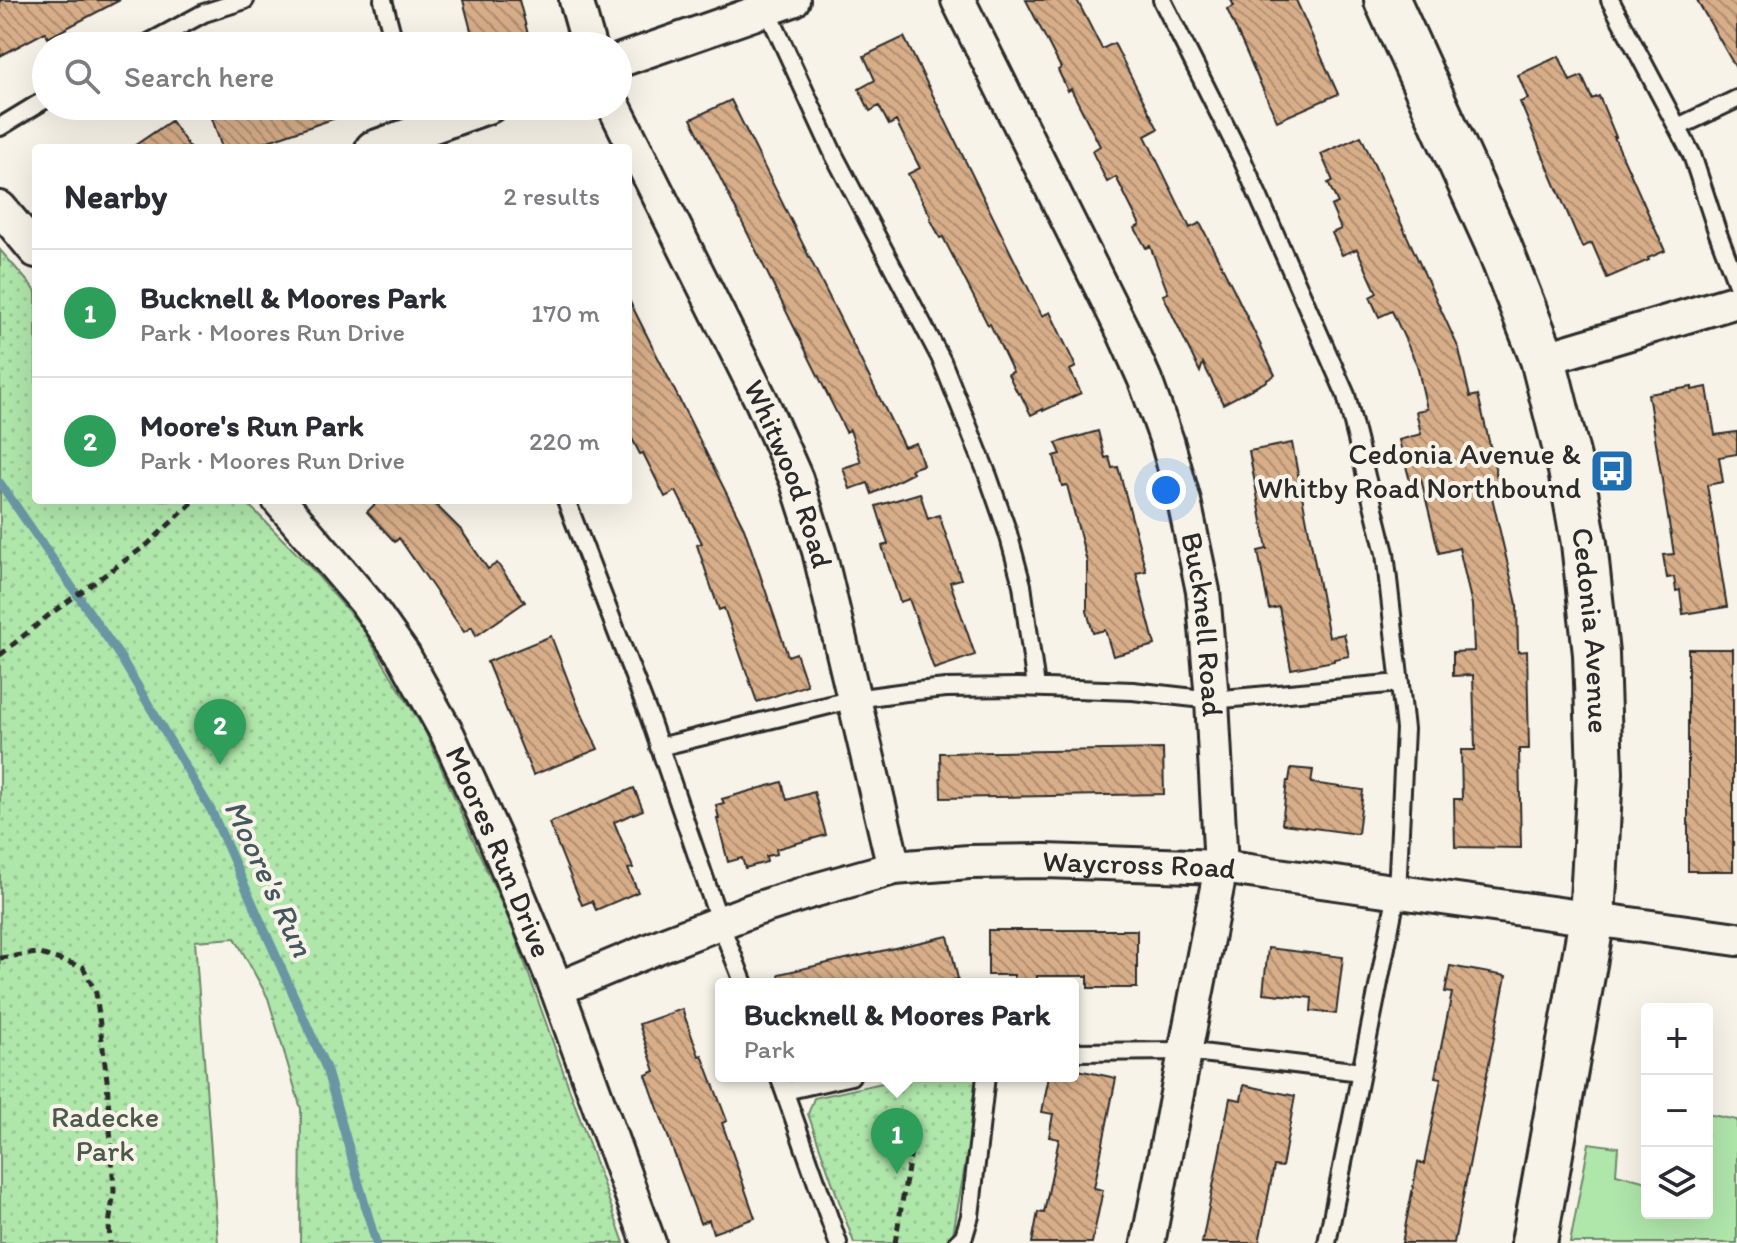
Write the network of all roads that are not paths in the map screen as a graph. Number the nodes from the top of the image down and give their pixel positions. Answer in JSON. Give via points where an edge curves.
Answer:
{"nodes":[{"id":1,"x":245,"y":0,"type":"edge"},
{"id":2,"x":383,"y":0,"type":"edge"},
{"id":3,"x":576,"y":0,"type":"edge"},
{"id":4,"x":958,"y":0,"type":"edge"},
{"id":5,"x":1162,"y":0,"type":"edge"},
{"id":6,"x":1387,"y":0,"type":"edge"},
{"id":7,"x":1610,"y":0,"type":"edge"},
{"id":8,"x":774,"y":3,"type":"edge"},
{"id":9,"x":169,"y":32,"type":"edge"},
{"id":10,"x":391,"y":32,"type":"edge"},
{"id":11,"x":585,"y":32,"type":"edge"},
{"id":12,"x":632,"y":56,"type":"edge"},
{"id":13,"x":1737,"y":99,"type":"edge"},
{"id":14,"x":32,"y":108,"type":"edge"},
{"id":15,"x":445,"y":120,"type":"edge"},
{"id":16,"x":621,"y":120,"type":"edge"},
{"id":17,"x":0,"y":127,"type":"edge"},
{"id":18,"x":1678,"y":127,"type":"junction"},
{"id":19,"x":420,"y":128,"type":"edge"},
{"id":20,"x":382,"y":144,"type":"edge"},
{"id":21,"x":0,"y":208,"type":"edge"},
{"id":22,"x":32,"y":246,"type":"edge"},
{"id":23,"x":1737,"y":284,"type":"edge"},
{"id":24,"x":1737,"y":301,"type":"edge"},
{"id":25,"x":1543,"y":359,"type":"junction"},
{"id":26,"x":282,"y":504,"type":"edge"},
{"id":27,"x":568,"y":504,"type":"edge"},
{"id":28,"x":1400,"y":683,"type":"junction"},
{"id":29,"x":1036,"y":687,"type":"junction"},
{"id":30,"x":854,"y":699,"type":"junction"},
{"id":31,"x":1212,"y":700,"type":"junction"},
{"id":32,"x":659,"y":747,"type":"junction"},
{"id":33,"x":1221,"y":867,"type":"junction"},
{"id":34,"x":894,"y":868,"type":"junction"},
{"id":35,"x":1397,"y":892,"type":"junction"},
{"id":36,"x":1592,"y":919,"type":"junction"},
{"id":37,"x":720,"y":923,"type":"junction"},
{"id":38,"x":1737,"y":939,"type":"edge"},
{"id":39,"x":742,"y":978,"type":"edge"},
{"id":40,"x":557,"y":989,"type":"junction"},
{"id":41,"x":1185,"y":1051,"type":"junction"},
{"id":42,"x":1079,"y":1052,"type":"edge"},
{"id":43,"x":1361,"y":1072,"type":"junction"},
{"id":44,"x":985,"y":1082,"type":"edge"},
{"id":45,"x":782,"y":1084,"type":"edge"},
{"id":46,"x":649,"y":1243,"type":"edge"},
{"id":47,"x":838,"y":1243,"type":"edge"},
{"id":48,"x":957,"y":1243,"type":"edge"},
{"id":49,"x":1148,"y":1243,"type":"edge"},
{"id":50,"x":1327,"y":1243,"type":"edge"},
{"id":51,"x":1534,"y":1243,"type":"edge"}],
"edges":[{"from":1,"to":9,"type":"lane"},
{"from":2,"to":10,"type":"lane"},
{"from":3,"to":11,"type":"street"},
{"from":4,"to":31,"type":"street","name":"Bucknell Road","via":[[1145,380],[1188,516],[1203,591]]},
{"from":5,"to":28,"type":"lane","via":[[1242,159],[1346,395],[1385,553]]},
{"from":6,"to":25,"type":"street","name":"Cedonia Avenue","via":[[1497,242]]},
{"from":7,"to":18,"type":"lane"},
{"from":8,"to":12,"type":"street"},
{"from":8,"to":29,"type":"lane","via":[[834,155],[942,361],[988,476],[1022,585]]},
{"from":13,"to":18,"type":"lane"},
{"from":14,"to":17,"type":"lane"},
{"from":15,"to":19,"type":"street"},
{"from":16,"to":30,"type":"street","name":"Whitwood Road","via":[[796,479]]},
{"from":18,"to":23,"type":"lane"},
{"from":19,"to":20,"type":"street"},
{"from":21,"to":22,"type":"street"},
{"from":24,"to":25,"type":"street"},
{"from":25,"to":36,"type":"street","name":"Cedonia Avenue","via":[[1571,470],[1596,654],[1600,773]]},
{"from":26,"to":40,"type":"street","name":"Moores Run Drive","via":[[366,602],[404,656],[448,735]]},
{"from":27,"to":32,"type":"lane"},
{"from":28,"to":31,"type":"lane"},
{"from":28,"to":35,"type":"lane","via":[[1405,729]]},
{"from":29,"to":30,"type":"lane","via":[[946,688]]},
{"from":29,"to":31,"type":"lane"},
{"from":30,"to":32,"type":"lane"},
{"from":30,"to":34,"type":"street","name":"Whitwood Road"},
{"from":31,"to":33,"type":"street","name":"Bucknell Road"},
{"from":32,"to":37,"type":"lane"},
{"from":33,"to":34,"type":"street","name":"Waycross Road","via":[[1045,861]]},
{"from":33,"to":35,"type":"street","name":"Waycross Road"},
{"from":33,"to":41,"type":"street","name":"Bucknell Road"},
{"from":34,"to":37,"type":"street","name":"Waycross Road"},
{"from":35,"to":36,"type":"street","name":"Waycross Road"},
{"from":35,"to":43,"type":"lane"},
{"from":36,"to":38,"type":"street","name":"Waycross Road"},
{"from":36,"to":51,"type":"street","name":"Cedonia Avenue"},
{"from":37,"to":39,"type":"lane"},
{"from":37,"to":40,"type":"street","name":"Waycross Road"},
{"from":40,"to":46,"type":"street","name":"Moores Run Drive"},
{"from":41,"to":42,"type":"lane"},
{"from":41,"to":43,"type":"lane"},
{"from":41,"to":49,"type":"street","name":"Bucknell Road"},
{"from":43,"to":50,"type":"lane"},
{"from":44,"to":48,"type":"lane","via":[[970,1216]]},
{"from":45,"to":47,"type":"lane"}]}
